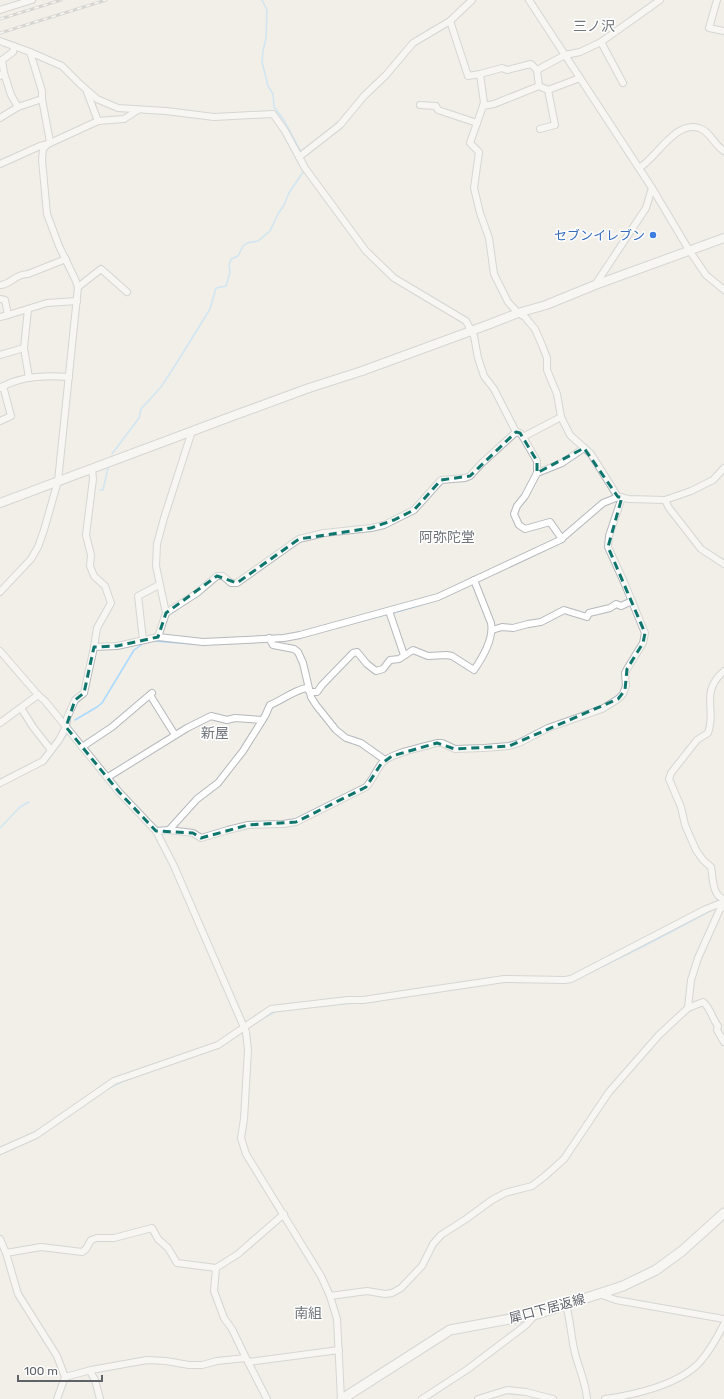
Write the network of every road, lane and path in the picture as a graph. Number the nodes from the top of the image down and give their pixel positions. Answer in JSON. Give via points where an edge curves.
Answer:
{"nodes":[{"id":1,"x":32,"y":0,"type":"edge"},
{"id":2,"x":472,"y":0,"type":"edge"},
{"id":3,"x":529,"y":0,"type":"edge"},
{"id":4,"x":660,"y":0,"type":"edge"},
{"id":5,"x":717,"y":0,"type":"edge"},
{"id":6,"x":0,"y":10,"type":"edge"},
{"id":7,"x":450,"y":21,"type":"junction"},
{"id":8,"x":724,"y":31,"type":"edge"},
{"id":9,"x":0,"y":41,"type":"edge"},
{"id":10,"x":601,"y":42,"type":"junction"},
{"id":11,"x":14,"y":46,"type":"junction"},
{"id":12,"x":30,"y":52,"type":"junction"},
{"id":13,"x":565,"y":55,"type":"junction"},
{"id":14,"x":537,"y":70,"type":"junction"},
{"id":15,"x":480,"y":74,"type":"junction"},
{"id":16,"x":2,"y":75,"type":"edge"},
{"id":17,"x":580,"y":78,"type":"junction"},
{"id":18,"x":623,"y":83,"type":"dead end"},
{"id":19,"x":539,"y":86,"type":"junction"},
{"id":20,"x":86,"y":90,"type":"junction"},
{"id":21,"x":548,"y":90,"type":"junction"},
{"id":22,"x":42,"y":99,"type":"junction"},
{"id":23,"x":420,"y":105,"type":"dead end"},
{"id":24,"x":483,"y":106,"type":"junction"},
{"id":25,"x":18,"y":107,"type":"junction"},
{"id":26,"x":138,"y":110,"type":"junction"},
{"id":27,"x":0,"y":118,"type":"edge"},
{"id":28,"x":98,"y":121,"type":"junction"},
{"id":29,"x":477,"y":123,"type":"junction"},
{"id":30,"x":540,"y":129,"type":"dead end"},
{"id":31,"x":48,"y":144,"type":"junction"},
{"id":32,"x":724,"y":151,"type":"edge"},
{"id":33,"x":299,"y":157,"type":"junction"},
{"id":34,"x":0,"y":164,"type":"edge"},
{"id":35,"x":639,"y":168,"type":"junction"},
{"id":36,"x":652,"y":188,"type":"junction"},
{"id":37,"x":724,"y":238,"type":"edge"},
{"id":38,"x":689,"y":250,"type":"junction"},
{"id":39,"x":66,"y":260,"type":"junction"},
{"id":40,"x":0,"y":285,"type":"edge"},
{"id":41,"x":595,"y":285,"type":"junction"},
{"id":42,"x":78,"y":287,"type":"junction"},
{"id":43,"x":724,"y":290,"type":"edge"},
{"id":44,"x":128,"y":292,"type":"dead end"},
{"id":45,"x":0,"y":299,"type":"edge"},
{"id":46,"x":77,"y":301,"type":"junction"},
{"id":47,"x":28,"y":309,"type":"junction"},
{"id":48,"x":518,"y":313,"type":"junction"},
{"id":49,"x":8,"y":315,"type":"junction"},
{"id":50,"x":0,"y":317,"type":"edge"},
{"id":51,"x":472,"y":330,"type":"junction"},
{"id":52,"x":24,"y":348,"type":"junction"},
{"id":53,"x":0,"y":355,"type":"edge"},
{"id":54,"x":69,"y":377,"type":"junction"},
{"id":55,"x":28,"y":378,"type":"junction"},
{"id":56,"x":2,"y":387,"type":"edge"},
{"id":57,"x":561,"y":417,"type":"junction"},
{"id":58,"x":0,"y":421,"type":"edge"},
{"id":59,"x":192,"y":431,"type":"junction"},
{"id":60,"x":516,"y":432,"type":"junction"},
{"id":61,"x":523,"y":437,"type":"junction"},
{"id":62,"x":584,"y":448,"type":"junction"},
{"id":63,"x":92,"y":468,"type":"junction"},
{"id":64,"x":724,"y":468,"type":"edge"},
{"id":65,"x":537,"y":473,"type":"junction"},
{"id":66,"x":58,"y":480,"type":"junction"},
{"id":67,"x":620,"y":497,"type":"junction"},
{"id":68,"x":665,"y":500,"type":"junction"},
{"id":69,"x":0,"y":503,"type":"edge"},
{"id":70,"x":562,"y":539,"type":"junction"},
{"id":71,"x":724,"y":564,"type":"edge"},
{"id":72,"x":474,"y":580,"type":"junction"},
{"id":73,"x":159,"y":585,"type":"junction"},
{"id":74,"x":0,"y":592,"type":"edge"},
{"id":75,"x":632,"y":602,"type":"junction"},
{"id":76,"x":389,"y":611,"type":"junction"},
{"id":77,"x":166,"y":613,"type":"junction"},
{"id":78,"x":492,"y":630,"type":"junction"},
{"id":79,"x":158,"y":637,"type":"junction"},
{"id":80,"x":269,"y":638,"type":"junction"},
{"id":81,"x":143,"y":640,"type":"junction"},
{"id":82,"x":94,"y":647,"type":"junction"},
{"id":83,"x":0,"y":651,"type":"edge"},
{"id":84,"x":404,"y":655,"type":"junction"},
{"id":85,"x":724,"y":671,"type":"edge"},
{"id":86,"x":310,"y":692,"type":"junction"},
{"id":87,"x":38,"y":695,"type":"junction"},
{"id":88,"x":21,"y":708,"type":"junction"},
{"id":89,"x":262,"y":720,"type":"junction"},
{"id":90,"x":0,"y":722,"type":"edge"},
{"id":91,"x":66,"y":727,"type":"junction"},
{"id":92,"x":175,"y":736,"type":"junction"},
{"id":93,"x":82,"y":747,"type":"junction"},
{"id":94,"x":51,"y":750,"type":"junction"},
{"id":95,"x":384,"y":760,"type":"junction"},
{"id":96,"x":108,"y":777,"type":"junction"},
{"id":97,"x":0,"y":783,"type":"edge"},
{"id":98,"x":169,"y":830,"type":"junction"},
{"id":99,"x":156,"y":831,"type":"junction"},
{"id":100,"x":724,"y":899,"type":"edge"},
{"id":101,"x":724,"y":902,"type":"edge"},
{"id":102,"x":724,"y":907,"type":"edge"},
{"id":103,"x":688,"y":1008,"type":"junction"},
{"id":104,"x":721,"y":1024,"type":"edge"},
{"id":105,"x":245,"y":1029,"type":"junction"},
{"id":106,"x":724,"y":1042,"type":"edge"},
{"id":107,"x":0,"y":1151,"type":"edge"},
{"id":108,"x":724,"y":1213,"type":"edge"},
{"id":109,"x":284,"y":1214,"type":"junction"},
{"id":110,"x":0,"y":1239,"type":"edge"},
{"id":111,"x":6,"y":1253,"type":"junction"},
{"id":112,"x":216,"y":1268,"type":"junction"},
{"id":113,"x":599,"y":1294,"type":"junction"},
{"id":114,"x":330,"y":1296,"type":"junction"},
{"id":115,"x":566,"y":1305,"type":"junction"},
{"id":116,"x":537,"y":1314,"type":"junction"},
{"id":117,"x":724,"y":1319,"type":"edge"},
{"id":118,"x":724,"y":1324,"type":"edge"},
{"id":119,"x":339,"y":1350,"type":"junction"},
{"id":120,"x":247,"y":1360,"type":"junction"},
{"id":121,"x":90,"y":1371,"type":"junction"},
{"id":122,"x":65,"y":1377,"type":"junction"},
{"id":123,"x":57,"y":1399,"type":"edge"},
{"id":124,"x":100,"y":1399,"type":"edge"},
{"id":125,"x":267,"y":1399,"type":"edge"},
{"id":126,"x":341,"y":1399,"type":"edge"},
{"id":127,"x":422,"y":1399,"type":"edge"},
{"id":128,"x":478,"y":1399,"type":"edge"},
{"id":129,"x":554,"y":1399,"type":"edge"},
{"id":130,"x":587,"y":1399,"type":"edge"},
{"id":131,"x":605,"y":1399,"type":"edge"}],
"edges":[{"from":1,"to":6,"type":"street"},
{"from":2,"to":7,"type":"street"},
{"from":3,"to":13,"type":"street"},
{"from":4,"to":10,"type":"street"},
{"from":5,"to":8,"type":"street","via":[[709,28]]},
{"from":7,"to":15,"type":"street","via":[[468,76]]},
{"from":7,"to":33,"type":"street","via":[[413,43],[340,125]]},
{"from":9,"to":11,"type":"street"},
{"from":10,"to":13,"type":"street","via":[[580,52]]},
{"from":10,"to":18,"type":"street"},
{"from":11,"to":12,"type":"street"},
{"from":11,"to":16,"type":"street","via":[[14,52],[2,60]]},
{"from":12,"to":20,"type":"street","via":[[62,66]]},
{"from":12,"to":22,"type":"street"},
{"from":13,"to":14,"type":"street"},
{"from":13,"to":17,"type":"street"},
{"from":14,"to":15,"type":"street","via":[[531,64]]},
{"from":14,"to":19,"type":"street"},
{"from":15,"to":24,"type":"street"},
{"from":16,"to":25,"type":"street"},
{"from":17,"to":21,"type":"street"},
{"from":17,"to":35,"type":"street"},
{"from":19,"to":21,"type":"street"},
{"from":19,"to":24,"type":"street"},
{"from":20,"to":26,"type":"street","via":[[113,107]]},
{"from":20,"to":28,"type":"street"},
{"from":21,"to":30,"type":"street","via":[[555,125]]},
{"from":22,"to":25,"type":"street"},
{"from":22,"to":31,"type":"street","via":[[50,142]]},
{"from":23,"to":29,"type":"street","via":[[436,106],[438,110]]},
{"from":24,"to":29,"type":"street"},
{"from":25,"to":27,"type":"street"},
{"from":26,"to":28,"type":"street","via":[[124,119]]},
{"from":26,"to":33,"type":"street","via":[[214,118],[274,114]]},
{"from":28,"to":31,"type":"street"},
{"from":29,"to":48,"type":"street","via":[[470,143],[479,152],[474,188],[489,238],[494,274],[508,302]]},
{"from":31,"to":34,"type":"street"},
{"from":31,"to":39,"type":"street","via":[[43,149],[42,160],[47,214]]},
{"from":32,"to":35,"type":"street","via":[[706,132],[698,127],[688,128],[664,142],[646,164]]},
{"from":33,"to":51,"type":"street","via":[[366,251],[385,271],[466,321]]},
{"from":35,"to":36,"type":"street"},
{"from":36,"to":38,"type":"street"},
{"from":36,"to":41,"type":"street","via":[[646,208]]},
{"from":37,"to":38,"type":"street"},
{"from":38,"to":41,"type":"street"},
{"from":38,"to":43,"type":"street","via":[[706,275]]},
{"from":39,"to":40,"type":"street","via":[[28,274],[21,274]]},
{"from":39,"to":42,"type":"street"},
{"from":41,"to":48,"type":"street","via":[[546,305]]},
{"from":42,"to":44,"type":"street","via":[[101,270]]},
{"from":42,"to":46,"type":"street"},
{"from":45,"to":49,"type":"street","via":[[5,300]]},
{"from":46,"to":47,"type":"street","via":[[47,302]]},
{"from":46,"to":54,"type":"street"},
{"from":47,"to":49,"type":"street"},
{"from":47,"to":52,"type":"street"},
{"from":48,"to":51,"type":"street"},
{"from":48,"to":57,"type":"street","via":[[535,329],[542,345],[547,370],[557,394]]},
{"from":49,"to":50,"type":"street"},
{"from":51,"to":59,"type":"street"},
{"from":51,"to":60,"type":"street","via":[[484,376],[494,389]]},
{"from":52,"to":53,"type":"street"},
{"from":52,"to":55,"type":"street"},
{"from":54,"to":55,"type":"street"},
{"from":54,"to":66,"type":"street"},
{"from":55,"to":56,"type":"street"},
{"from":56,"to":58,"type":"street","via":[[11,416]]},
{"from":57,"to":61,"type":"street"},
{"from":57,"to":62,"type":"street","via":[[570,435]]},
{"from":59,"to":63,"type":"street"},
{"from":59,"to":73,"type":"street","via":[[157,544],[156,566]]},
{"from":60,"to":61,"type":"street"},
{"from":60,"to":77,"type":"street","via":[[470,476],[441,480],[414,510],[384,525],[299,539],[237,584],[231,583],[223,576],[217,576],[197,593]]},
{"from":61,"to":65,"type":"street","via":[[537,461]]},
{"from":62,"to":65,"type":"street","via":[[562,462]]},
{"from":62,"to":67,"type":"street","via":[[591,454]]},
{"from":63,"to":66,"type":"street"},
{"from":63,"to":82,"type":"street","via":[[86,535],[91,555],[90,566],[94,576],[105,586],[111,602],[97,628]]},
{"from":64,"to":68,"type":"street","via":[[713,480]]},
{"from":65,"to":70,"type":"street","via":[[514,514],[519,525],[525,529],[550,522]]},
{"from":66,"to":69,"type":"street"},
{"from":66,"to":74,"type":"street","via":[[38,547],[31,559]]},
{"from":67,"to":68,"type":"street","via":[[630,500]]},
{"from":67,"to":70,"type":"street","via":[[603,503]]},
{"from":67,"to":75,"type":"street","via":[[608,547]]},
{"from":68,"to":71,"type":"street","via":[[701,549]]},
{"from":70,"to":72,"type":"street"},
{"from":72,"to":76,"type":"street","via":[[438,597]]},
{"from":72,"to":78,"type":"street"},
{"from":73,"to":77,"type":"street"},
{"from":73,"to":81,"type":"street","via":[[138,596]]},
{"from":75,"to":78,"type":"street","via":[[620,606],[616,604],[589,613],[587,617],[564,610],[541,622]]},
{"from":75,"to":95,"type":"street","via":[[645,633],[643,643],[627,668],[625,690],[618,699],[514,745],[455,749],[437,743]]},
{"from":76,"to":80,"type":"street","via":[[300,635]]},
{"from":76,"to":84,"type":"street"},
{"from":77,"to":79,"type":"street"},
{"from":78,"to":84,"type":"street","via":[[484,653],[474,670],[452,656],[428,656],[413,650]]},
{"from":79,"to":80,"type":"street","via":[[203,642]]},
{"from":79,"to":81,"type":"street"},
{"from":80,"to":86,"type":"street","via":[[273,645],[298,652]]},
{"from":81,"to":82,"type":"street","via":[[117,646]]},
{"from":82,"to":91,"type":"street","via":[[84,693],[75,700]]},
{"from":83,"to":87,"type":"street"},
{"from":84,"to":86,"type":"street","via":[[390,660],[383,669],[376,671],[354,652],[317,692]]},
{"from":85,"to":100,"type":"street","via":[[712,684],[708,733],[697,740],[669,779],[696,850],[702,860],[711,867],[716,894]]},
{"from":86,"to":89,"type":"street","via":[[306,688],[299,690],[270,705]]},
{"from":86,"to":95,"type":"street","via":[[316,705],[336,730],[346,738],[361,743]]},
{"from":87,"to":88,"type":"street"},
{"from":87,"to":91,"type":"street"},
{"from":88,"to":90,"type":"street"},
{"from":88,"to":94,"type":"street"},
{"from":89,"to":92,"type":"street","via":[[227,720],[211,716]]},
{"from":89,"to":98,"type":"street","via":[[244,751],[218,783],[197,799]]},
{"from":91,"to":93,"type":"street"},
{"from":91,"to":94,"type":"street"},
{"from":92,"to":93,"type":"street","via":[[151,694],[112,727]]},
{"from":92,"to":96,"type":"street"},
{"from":93,"to":96,"type":"street"},
{"from":94,"to":97,"type":"street","via":[[43,761]]},
{"from":95,"to":98,"type":"street","via":[[366,787],[296,822],[248,825],[201,838],[193,833]]},
{"from":96,"to":99,"type":"street"},
{"from":98,"to":99,"type":"street"},
{"from":99,"to":105,"type":"street"},
{"from":101,"to":105,"type":"street","via":[[571,979],[504,979],[363,1000],[271,1009]]},
{"from":102,"to":103,"type":"street","via":[[720,909],[698,958],[691,980]]},
{"from":103,"to":104,"type":"street","via":[[703,1002],[710,1008],[715,1021]]},
{"from":103,"to":114,"type":"street","via":[[659,1035],[609,1092],[564,1159],[546,1176],[532,1186],[505,1193],[492,1200],[441,1235],[433,1244],[422,1266],[396,1290],[385,1294],[367,1291]]},
{"from":104,"to":106,"type":"street","via":[[717,1030]]},
{"from":105,"to":107,"type":"street","via":[[218,1045],[114,1081],[36,1135]]},
{"from":105,"to":109,"type":"street","via":[[247,1056],[241,1138],[246,1154]]},
{"from":108,"to":113,"type":"main road","name":"犀口下居返線","via":[[682,1251],[656,1270]]},
{"from":109,"to":112,"type":"street","via":[[238,1254]]},
{"from":109,"to":114,"type":"street"},
{"from":110,"to":111,"type":"street"},
{"from":111,"to":112,"type":"street","via":[[41,1247],[82,1252],[91,1240],[114,1238],[152,1228],[177,1263]]},
{"from":111,"to":122,"type":"street","via":[[18,1294],[57,1356]]},
{"from":112,"to":120,"type":"street","via":[[214,1291],[224,1318]]},
{"from":113,"to":115,"type":"main road","name":"犀口下居返線"},
{"from":113,"to":117,"type":"street","via":[[616,1300]]},
{"from":114,"to":119,"type":"street","via":[[337,1319]]},
{"from":115,"to":116,"type":"main road","name":"犀口下居返線"},
{"from":115,"to":130,"type":"street"},
{"from":116,"to":126,"type":"main road","name":"犀口下居返線","via":[[450,1330]]},
{"from":116,"to":127,"type":"street","via":[[468,1369]]},
{"from":118,"to":131,"type":"street","via":[[713,1345],[690,1371],[670,1382]]},
{"from":119,"to":120,"type":"street"},
{"from":119,"to":126,"type":"street"},
{"from":120,"to":121,"type":"street","via":[[217,1361],[202,1365],[147,1360]]},
{"from":120,"to":125,"type":"street"},
{"from":121,"to":122,"type":"street"},
{"from":121,"to":124,"type":"street"},
{"from":122,"to":123,"type":"street"},
{"from":128,"to":129,"type":"street","via":[[507,1390]]}]}
